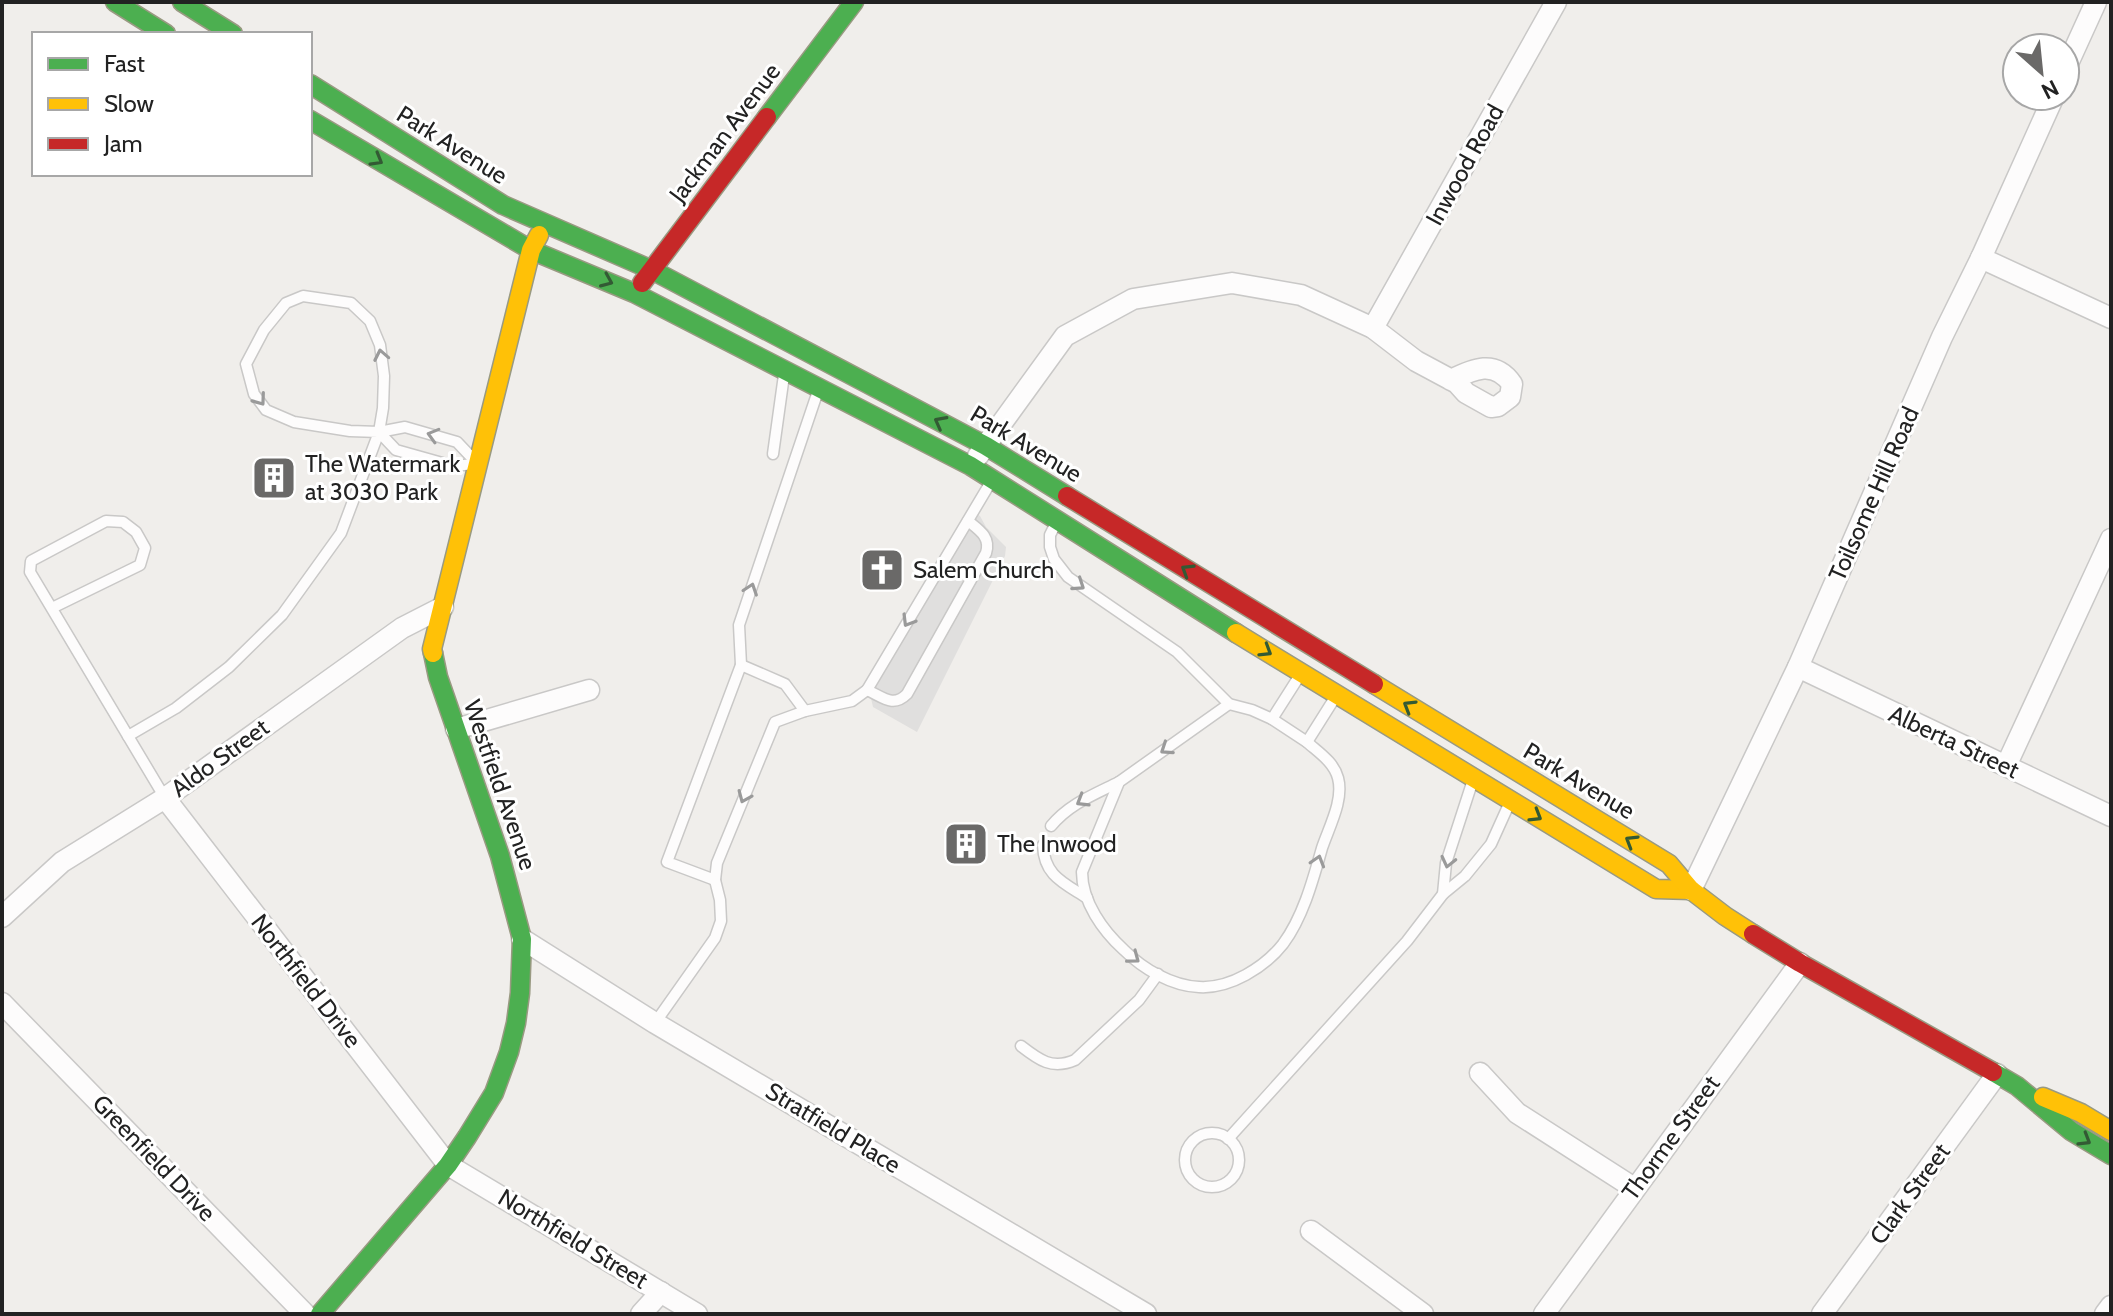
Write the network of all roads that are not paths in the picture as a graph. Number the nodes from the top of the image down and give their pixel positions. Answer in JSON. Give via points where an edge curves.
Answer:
{"nodes":[{"id":1,"x":115,"y":2,"type":"edge"},
{"id":2,"x":182,"y":2,"type":"edge"},
{"id":3,"x":206,"y":2,"type":"edge"},
{"id":4,"x":854,"y":2,"type":"edge"},
{"id":5,"x":1556,"y":2,"type":"edge"},
{"id":6,"x":2096,"y":2,"type":"edge"},
{"id":7,"x":212,"y":27,"type":"edge"},
{"id":8,"x":163,"y":32,"type":"edge"},
{"id":9,"x":2081,"y":35,"type":"edge"},
{"id":10,"x":312,"y":85,"type":"edge"},
{"id":11,"x":2047,"y":112,"type":"edge"},
{"id":12,"x":312,"y":121,"type":"edge"},
{"id":13,"x":545,"y":223,"type":"junction"},
{"id":14,"x":531,"y":250,"type":"junction"},
{"id":15,"x":1981,"y":258,"type":"junction"},
{"id":16,"x":652,"y":270,"type":"junction"},
{"id":17,"x":634,"y":293,"type":"junction"},
{"id":18,"x":2111,"y":318,"type":"edge"},
{"id":19,"x":1373,"y":328,"type":"junction"},
{"id":20,"x":785,"y":369,"type":"junction"},
{"id":21,"x":1451,"y":380,"type":"dead end"},
{"id":22,"x":819,"y":387,"type":"junction"},
{"id":23,"x":379,"y":432,"type":"junction"},
{"id":24,"x":986,"y":446,"type":"junction"},
{"id":25,"x":773,"y":454,"type":"dead end"},
{"id":26,"x":1006,"y":458,"type":"junction"},
{"id":27,"x":478,"y":464,"type":"junction"},
{"id":28,"x":971,"y":466,"type":"junction"},
{"id":29,"x":992,"y":479,"type":"junction"},
{"id":30,"x":1071,"y":499,"type":"junction"},
{"id":31,"x":968,"y":521,"type":"junction"},
{"id":32,"x":1058,"y":521,"type":"junction"},
{"id":33,"x":2111,"y":539,"type":"edge"},
{"id":34,"x":443,"y":607,"type":"junction"},
{"id":35,"x":52,"y":608,"type":"junction"},
{"id":36,"x":741,"y":665,"type":"junction"},
{"id":37,"x":1798,"y":667,"type":"junction"},
{"id":38,"x":1301,"y":673,"type":"junction"},
{"id":39,"x":589,"y":690,"type":"dead end"},
{"id":40,"x":867,"y":690,"type":"junction"},
{"id":41,"x":1337,"y":695,"type":"junction"},
{"id":42,"x":1229,"y":704,"type":"junction"},
{"id":43,"x":805,"y":711,"type":"junction"},
{"id":44,"x":1272,"y":719,"type":"junction"},
{"id":45,"x":456,"y":729,"type":"junction"},
{"id":46,"x":128,"y":736,"type":"junction"},
{"id":47,"x":1307,"y":742,"type":"junction"},
{"id":48,"x":2006,"y":766,"type":"junction"},
{"id":49,"x":1473,"y":778,"type":"junction"},
{"id":50,"x":1119,"y":782,"type":"junction"},
{"id":51,"x":165,"y":798,"type":"junction"},
{"id":52,"x":1511,"y":801,"type":"junction"},
{"id":53,"x":2111,"y":816,"type":"edge"},
{"id":54,"x":1051,"y":826,"type":"dead end"},
{"id":55,"x":1043,"y":845,"type":"dead end"},
{"id":56,"x":715,"y":880,"type":"junction"},
{"id":57,"x":1691,"y":890,"type":"junction"},
{"id":58,"x":1443,"y":894,"type":"junction"},
{"id":59,"x":1087,"y":898,"type":"junction"},
{"id":60,"x":2,"y":917,"type":"edge"},
{"id":61,"x":522,"y":939,"type":"junction"},
{"id":62,"x":1800,"y":963,"type":"junction"},
{"id":63,"x":1158,"y":974,"type":"junction"},
{"id":64,"x":2,"y":1003,"type":"edge"},
{"id":65,"x":655,"y":1023,"type":"junction"},
{"id":66,"x":1021,"y":1046,"type":"dead end"},
{"id":67,"x":1480,"y":1073,"type":"dead end"},
{"id":68,"x":1997,"y":1074,"type":"junction"},
{"id":69,"x":2017,"y":1086,"type":"junction"},
{"id":70,"x":2111,"y":1131,"type":"edge"},
{"id":71,"x":1228,"y":1139,"type":"junction"},
{"id":72,"x":2111,"y":1155,"type":"edge"},
{"id":73,"x":448,"y":1165,"type":"junction"},
{"id":74,"x":1634,"y":1188,"type":"junction"},
{"id":75,"x":1311,"y":1231,"type":"dead end"},
{"id":76,"x":661,"y":1292,"type":"junction"},
{"id":77,"x":2111,"y":1306,"type":"edge"},
{"id":78,"x":305,"y":1314,"type":"edge"},
{"id":79,"x":320,"y":1314,"type":"edge"},
{"id":80,"x":641,"y":1314,"type":"edge"},
{"id":81,"x":697,"y":1314,"type":"edge"},
{"id":82,"x":1146,"y":1314,"type":"edge"},
{"id":83,"x":1423,"y":1314,"type":"edge"},
{"id":84,"x":1544,"y":1314,"type":"edge"},
{"id":85,"x":1822,"y":1314,"type":"edge"},
{"id":86,"x":2105,"y":1314,"type":"edge"}],
"edges":[{"from":1,"to":8,"type":"main road"},
{"from":2,"to":7,"type":"main road"},
{"from":3,"to":7,"type":"main road"},
{"from":4,"to":16,"type":"main road","name":"Jackman Avenue"},
{"from":5,"to":19,"type":"street","name":"Inwood Road"},
{"from":6,"to":9,"type":"street"},
{"from":10,"to":13,"type":"main road","name":"Park Avenue","via":[[503,205]]},
{"from":11,"to":15,"type":"street","name":"Toilsome Hill Road"},
{"from":12,"to":14,"type":"main road","name":"Park Avenue","one_way":true},
{"from":13,"to":14,"type":"main road","name":"Westfield Avenue"},
{"from":13,"to":16,"type":"main road","name":"Park Avenue"},
{"from":14,"to":17,"type":"main road","name":"Park Avenue","one_way":true},
{"from":14,"to":27,"type":"main road","name":"Westfield Avenue"},
{"from":15,"to":18,"type":"street"},
{"from":15,"to":37,"type":"street","name":"Toilsome Hill Road"},
{"from":16,"to":17,"type":"main road","name":"Jackman Avenue"},
{"from":24,"to":16,"type":"main road","name":"Park Avenue","one_way":true},
{"from":17,"to":20,"type":"main road","name":"Park Avenue"},
{"from":19,"to":21,"type":"street"},
{"from":19,"to":24,"type":"street","via":[[1301,295],[1232,283],[1133,299],[1065,336]]},
{"from":20,"to":22,"type":"main road","name":"Park Avenue"},
{"from":20,"to":25,"type":"lane"},
{"from":22,"to":28,"type":"main road","name":"Park Avenue"},
{"from":36,"to":22,"type":"lane","one_way":true,"via":[[739,625]]},
{"from":23,"to":23,"type":"lane","one_way":true,"via":[[384,376],[370,321],[351,303],[303,296],[286,303],[246,364],[254,394],[266,410],[294,422]]},
{"from":23,"to":27,"type":"lane","via":[[396,450],[453,466]]},
{"from":27,"to":23,"type":"lane","one_way":true,"via":[[457,442],[405,427]]},
{"from":23,"to":46,"type":"lane","via":[[341,533],[282,615],[229,667]]},
{"from":24,"to":26,"type":"main road","name":"Park Avenue"},
{"from":24,"to":28,"type":"street"},
{"from":26,"to":29,"type":"lane"},
{"from":26,"to":30,"type":"main road","name":"Park Avenue"},
{"from":27,"to":34,"type":"main road","name":"Westfield Avenue"},
{"from":28,"to":29,"type":"main road","name":"Park Avenue"},
{"from":29,"to":31,"type":"lane"},
{"from":29,"to":32,"type":"main road","name":"Park Avenue"},
{"from":30,"to":32,"type":"lane"},
{"from":57,"to":30,"type":"main road","name":"Park Avenue","one_way":true,"via":[[1669,864]]},
{"from":31,"to":40,"type":"lane","one_way":true},
{"from":31,"to":40,"type":"lane","via":[[985,536],[986,553],[907,694],[893,702]]},
{"from":32,"to":38,"type":"main road","name":"Park Avenue","one_way":true},
{"from":32,"to":42,"type":"lane","one_way":true,"via":[[1050,547],[1068,577],[1177,652]]},
{"from":33,"to":48,"type":"street"},
{"from":34,"to":45,"type":"main road","name":"Westfield Avenue","via":[[432,649]]},
{"from":34,"to":51,"type":"street","name":"Aldo Street","via":[[402,628]]},
{"from":35,"to":35,"type":"lane","via":[[30,572],[31,561],[106,521],[123,522],[136,532],[145,548],[140,565]]},
{"from":35,"to":46,"type":"lane"},
{"from":36,"to":43,"type":"lane","via":[[785,684]]},
{"from":36,"to":56,"type":"lane","via":[[667,862]]},
{"from":37,"to":48,"type":"street","name":"Alberta Street"},
{"from":37,"to":57,"type":"street","name":"Toilsome Hill Road"},
{"from":38,"to":41,"type":"main road","name":"Park Avenue"},
{"from":38,"to":44,"type":"lane"},
{"from":39,"to":45,"type":"street"},
{"from":40,"to":43,"type":"lane","via":[[852,701]]},
{"from":41,"to":47,"type":"lane"},
{"from":41,"to":49,"type":"main road","name":"Park Avenue"},
{"from":42,"to":44,"type":"lane"},
{"from":42,"to":50,"type":"lane","one_way":true},
{"from":43,"to":56,"type":"lane","one_way":true,"via":[[775,722],[717,863]]},
{"from":44,"to":47,"type":"lane"},
{"from":45,"to":61,"type":"main road","name":"Westfield Avenue"},
{"from":46,"to":51,"type":"lane"},
{"from":63,"to":47,"type":"lane","one_way":true,"via":[[1182,984],[1219,985],[1238,978],[1283,944],[1315,873],[1339,798],[1338,776]]},
{"from":48,"to":53,"type":"street","name":"Alberta Street"},
{"from":49,"to":52,"type":"main road","name":"Park Avenue"},
{"from":49,"to":58,"type":"lane","one_way":true,"via":[[1446,863]]},
{"from":50,"to":54,"type":"lane","one_way":true,"via":[[1089,795]]},
{"from":50,"to":59,"type":"lane","via":[[1082,872]]},
{"from":51,"to":60,"type":"street","name":"Aldo Street","via":[[62,862]]},
{"from":51,"to":73,"type":"street","name":"Northfield Drive"},
{"from":52,"to":57,"type":"main road","name":"Park Avenue","one_way":true,"via":[[1656,889]]},
{"from":52,"to":58,"type":"lane","via":[[1491,844]]},
{"from":55,"to":59,"type":"lane","via":[[1050,870]]},
{"from":56,"to":65,"type":"lane","via":[[721,921],[715,938]]},
{"from":57,"to":62,"type":"main road","name":"Park Avenue"},
{"from":58,"to":71,"type":"lane"},
{"from":59,"to":63,"type":"lane","one_way":true,"via":[[1118,945]]},
{"from":61,"to":65,"type":"street","name":"Stratfield Place"},
{"from":61,"to":73,"type":"main road","name":"Westfield Avenue","via":[[520,993],[509,1052],[494,1093]]},
{"from":62,"to":68,"type":"main road","name":"Park Avenue"},
{"from":62,"to":74,"type":"street","name":"Thorme Street"},
{"from":63,"to":66,"type":"lane","via":[[1139,1000],[1075,1060],[1048,1064]]},
{"from":64,"to":78,"type":"street","name":"Greenfield Drive"},
{"from":65,"to":82,"type":"street","name":"Stratfield Place"},
{"from":67,"to":74,"type":"street","via":[[1517,1113]]},
{"from":68,"to":69,"type":"main road","name":"Park Avenue"},
{"from":68,"to":85,"type":"street","name":"Clark Street"},
{"from":69,"to":70,"type":"main road","name":"Park Avenue"},
{"from":69,"to":72,"type":"main road","name":"Park Avenue","one_way":true,"via":[[2071,1131]]},
{"from":71,"to":71,"type":"lane","via":[[1209,1133],[1191,1143],[1185,1163],[1198,1184],[1218,1187],[1235,1175],[1239,1156]]},
{"from":73,"to":76,"type":"street","name":"Northfield Street"},
{"from":73,"to":79,"type":"main road","name":"Westfield Avenue"},
{"from":74,"to":84,"type":"street","name":"Thorme Street"},
{"from":75,"to":83,"type":"street"},
{"from":76,"to":80,"type":"street"},
{"from":76,"to":81,"type":"street","name":"Northfield Street"},
{"from":77,"to":86,"type":"street"}]}
